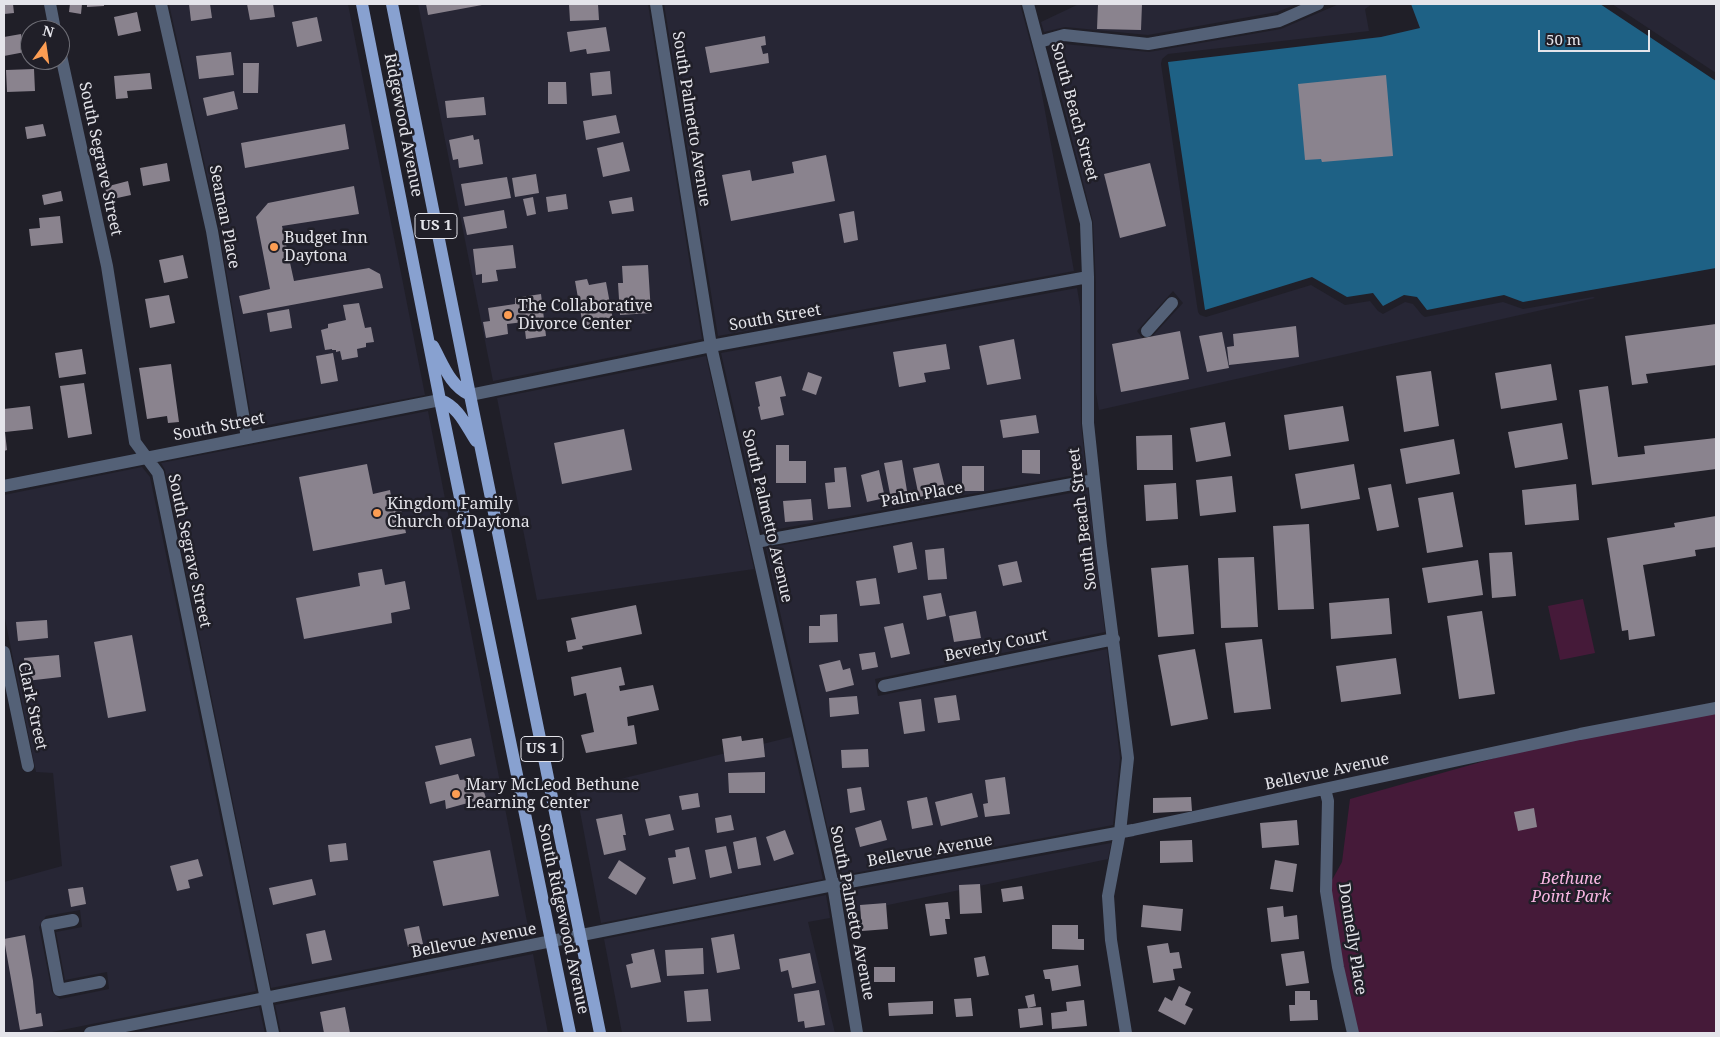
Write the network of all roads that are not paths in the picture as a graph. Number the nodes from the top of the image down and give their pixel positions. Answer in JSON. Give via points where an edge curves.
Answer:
{"nodes":[{"id":1,"x":50,"y":4,"type":"edge"},
{"id":2,"x":161,"y":4,"type":"edge"},
{"id":3,"x":362,"y":4,"type":"edge"},
{"id":4,"x":392,"y":4,"type":"edge"},
{"id":5,"x":656,"y":4,"type":"edge"},
{"id":6,"x":1028,"y":4,"type":"edge"},
{"id":7,"x":1318,"y":4,"type":"edge"},
{"id":8,"x":54,"y":20,"type":"edge"},
{"id":9,"x":1039,"y":42,"type":"junction"},
{"id":10,"x":64,"y":70,"type":"edge"},
{"id":11,"x":1088,"y":277,"type":"junction"},
{"id":12,"x":1172,"y":303,"type":"dead end"},
{"id":13,"x":1147,"y":331,"type":"dead end"},
{"id":14,"x":427,"y":335,"type":"junction"},
{"id":15,"x":711,"y":346,"type":"junction"},
{"id":16,"x":470,"y":395,"type":"junction"},
{"id":17,"x":440,"y":400,"type":"junction"},
{"id":18,"x":247,"y":438,"type":"junction"},
{"id":19,"x":481,"y":450,"type":"junction"},
{"id":20,"x":146,"y":458,"type":"junction"},
{"id":21,"x":1094,"y":480,"type":"junction"},
{"id":22,"x":4,"y":486,"type":"edge"},
{"id":23,"x":756,"y":542,"type":"junction"},
{"id":24,"x":1114,"y":639,"type":"junction"},
{"id":25,"x":4,"y":652,"type":"edge"},
{"id":26,"x":884,"y":686,"type":"dead end"},
{"id":27,"x":1716,"y":708,"type":"edge"},
{"id":28,"x":28,"y":766,"type":"dead end"},
{"id":29,"x":1325,"y":789,"type":"junction"},
{"id":30,"x":1120,"y":832,"type":"junction"},
{"id":31,"x":832,"y":885,"type":"junction"},
{"id":32,"x":74,"y":920,"type":"dead end"},
{"id":33,"x":580,"y":936,"type":"junction"},
{"id":34,"x":552,"y":942,"type":"junction"},
{"id":35,"x":100,"y":982,"type":"dead end"},
{"id":36,"x":265,"y":998,"type":"junction"},
{"id":37,"x":90,"y":1033,"type":"edge"},
{"id":38,"x":273,"y":1033,"type":"edge"},
{"id":39,"x":570,"y":1033,"type":"edge"},
{"id":40,"x":600,"y":1033,"type":"edge"},
{"id":41,"x":857,"y":1033,"type":"edge"},
{"id":42,"x":1126,"y":1033,"type":"edge"},
{"id":43,"x":1353,"y":1033,"type":"edge"}],
"edges":[{"from":1,"to":8,"type":"street"},
{"from":2,"to":18,"type":"street","name":"Seaman Place","via":[[212,231]]},
{"from":3,"to":14,"type":"main road","name":"Ridgewood Avenue","number":"US 1"},
{"from":4,"to":16,"type":"main road","name":"Ridgewood Avenue","number":"US 1"},
{"from":5,"to":15,"type":"street","name":"South Palmetto Avenue"},
{"from":6,"to":9,"type":"street","name":"South Beach Street"},
{"from":7,"to":9,"type":"street","via":[[1279,21],[1148,44],[1064,35]]},
{"from":9,"to":11,"type":"street","name":"South Beach Street","via":[[1086,223]]},
{"from":10,"to":20,"type":"street","name":"South Segrave Street","via":[[107,266],[135,442]]},
{"from":11,"to":15,"type":"street","name":"South Street"},
{"from":11,"to":21,"type":"street","name":"South Beach Street","via":[[1088,423]]},
{"from":12,"to":13,"type":"street"},
{"from":14,"to":16,"type":"main road","via":[[453,383]]},
{"from":14,"to":17,"type":"main road","name":"Ridgewood Avenue","number":"US 1"},
{"from":15,"to":16,"type":"street","name":"South Street"},
{"from":15,"to":23,"type":"street","name":"South Palmetto Avenue"},
{"from":16,"to":19,"type":"main road","name":"South Ridgewood Avenue","number":"US 1"},
{"from":17,"to":18,"type":"street","name":"South Street"},
{"from":17,"to":19,"type":"main road","via":[[456,410]]},
{"from":17,"to":34,"type":"main road","name":"South Ridgewood Avenue","number":"US 1"},
{"from":18,"to":20,"type":"street","name":"South Street"},
{"from":19,"to":33,"type":"main road","name":"South Ridgewood Avenue","number":"US 1"},
{"from":20,"to":22,"type":"street","name":"South Street"},
{"from":20,"to":36,"type":"street","name":"South Segrave Street","via":[[158,472]]},
{"from":21,"to":23,"type":"street","name":"Palm Place"},
{"from":21,"to":24,"type":"street","name":"South Beach Street"},
{"from":23,"to":31,"type":"street","name":"South Palmetto Avenue"},
{"from":24,"to":26,"type":"street","name":"Beverly Court"},
{"from":24,"to":30,"type":"street","name":"South Beach Street","via":[[1128,758]]},
{"from":25,"to":28,"type":"street","name":"Clark Street"},
{"from":27,"to":29,"type":"street","name":"Bellevue Avenue"},
{"from":29,"to":30,"type":"street","name":"Bellevue Avenue"},
{"from":29,"to":43,"type":"street","name":"Donnelly Place","via":[[1328,801],[1326,890]]},
{"from":30,"to":31,"type":"street","name":"Bellevue Avenue"},
{"from":30,"to":42,"type":"street","name":"South Beach Street","via":[[1108,896],[1111,940]]},
{"from":31,"to":33,"type":"street","name":"Bellevue Avenue"},
{"from":31,"to":41,"type":"street","name":"South Palmetto Avenue"},
{"from":32,"to":35,"type":"street","via":[[47,925],[59,990]]},
{"from":33,"to":34,"type":"street","name":"Bellevue Avenue"},
{"from":33,"to":40,"type":"main road","name":"South Ridgewood Avenue","number":"US 1"},
{"from":34,"to":36,"type":"street","name":"Bellevue Avenue"},
{"from":34,"to":39,"type":"main road","name":"South Ridgewood Avenue","number":"US 1"},
{"from":36,"to":37,"type":"street","name":"Bellevue Avenue"},
{"from":36,"to":38,"type":"street","name":"South Segrave Street"}]}
